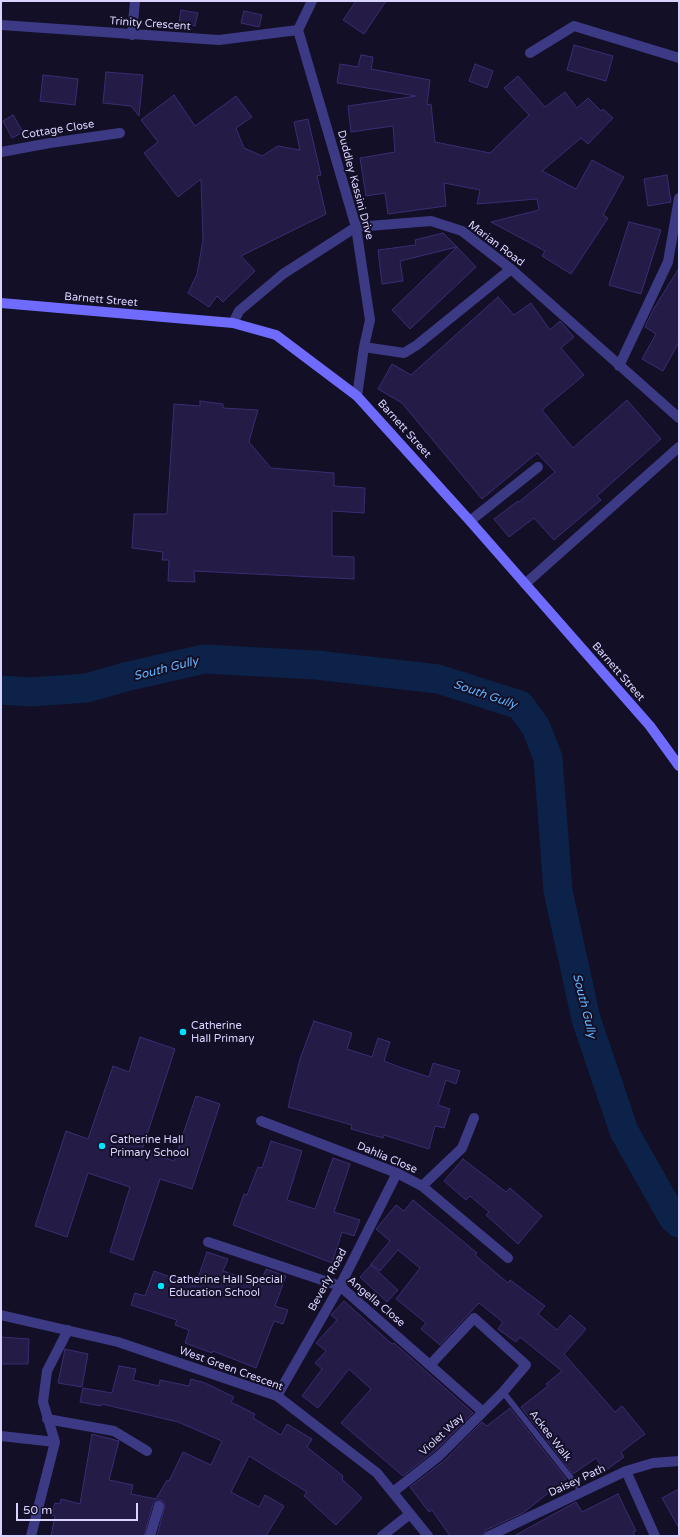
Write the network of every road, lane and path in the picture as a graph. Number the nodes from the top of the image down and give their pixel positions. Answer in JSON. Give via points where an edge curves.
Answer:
{"nodes":[{"id":1,"x":135,"y":1,"type":"edge"},
{"id":2,"x":312,"y":1,"type":"edge"},
{"id":3,"x":1,"y":25,"type":"edge"},
{"id":4,"x":298,"y":30,"type":"junction"},
{"id":5,"x":132,"y":35,"type":"junction"},
{"id":6,"x":530,"y":53,"type":"dead end"},
{"id":7,"x":679,"y":58,"type":"edge"},
{"id":8,"x":120,"y":133,"type":"dead end"},
{"id":9,"x":1,"y":152,"type":"edge"},
{"id":10,"x":679,"y":198,"type":"edge"},
{"id":11,"x":356,"y":227,"type":"junction"},
{"id":12,"x":511,"y":269,"type":"junction"},
{"id":13,"x":1,"y":303,"type":"edge"},
{"id":14,"x":234,"y":323,"type":"junction"},
{"id":15,"x":364,"y":348,"type":"junction"},
{"id":16,"x":619,"y":366,"type":"junction"},
{"id":17,"x":357,"y":396,"type":"junction"},
{"id":18,"x":679,"y":418,"type":"edge"},
{"id":19,"x":679,"y":447,"type":"edge"},
{"id":20,"x":538,"y":468,"type":"dead end"},
{"id":21,"x":470,"y":521,"type":"junction"},
{"id":22,"x":525,"y":584,"type":"junction"},
{"id":23,"x":679,"y":766,"type":"edge"},
{"id":24,"x":474,"y":1118,"type":"dead end"},
{"id":25,"x":261,"y":1121,"type":"dead end"},
{"id":26,"x":397,"y":1173,"type":"junction"},
{"id":27,"x":422,"y":1186,"type":"junction"},
{"id":28,"x":208,"y":1242,"type":"dead end"},
{"id":29,"x":508,"y":1258,"type":"dead end"},
{"id":30,"x":340,"y":1286,"type":"junction"},
{"id":31,"x":1,"y":1315,"type":"edge"},
{"id":32,"x":68,"y":1330,"type":"junction"},
{"id":33,"x":430,"y":1365,"type":"junction"},
{"id":34,"x":503,"y":1392,"type":"junction"},
{"id":35,"x":277,"y":1396,"type":"junction"},
{"id":36,"x":484,"y":1412,"type":"junction"},
{"id":37,"x":47,"y":1419,"type":"junction"},
{"id":38,"x":1,"y":1436,"type":"edge"},
{"id":39,"x":55,"y":1442,"type":"junction"},
{"id":40,"x":147,"y":1451,"type":"dead end"},
{"id":41,"x":679,"y":1461,"type":"edge"},
{"id":42,"x":626,"y":1471,"type":"junction"},
{"id":43,"x":393,"y":1492,"type":"junction"},
{"id":44,"x":582,"y":1492,"type":"junction"},
{"id":45,"x":159,"y":1506,"type":"dead end"},
{"id":46,"x":410,"y":1514,"type":"junction"},
{"id":47,"x":31,"y":1536,"type":"edge"},
{"id":48,"x":150,"y":1536,"type":"edge"},
{"id":49,"x":382,"y":1536,"type":"edge"},
{"id":50,"x":428,"y":1536,"type":"edge"},
{"id":51,"x":489,"y":1536,"type":"edge"},
{"id":52,"x":655,"y":1536,"type":"edge"}],
"edges":[{"from":1,"to":5,"type":"street"},
{"from":2,"to":4,"type":"street"},
{"from":3,"to":5,"type":"street","name":"Trinity Crescent"},
{"from":4,"to":5,"type":"street","name":"Trinity Crescent","via":[[219,40]]},
{"from":4,"to":11,"type":"street","name":"Duddley Kassini Drive"},
{"from":6,"to":7,"type":"street","via":[[574,26]]},
{"from":8,"to":9,"type":"street","name":"Cottage Close"},
{"from":10,"to":16,"type":"street","via":[[668,262]]},
{"from":11,"to":12,"type":"street","name":"Marian Road","via":[[431,221],[462,231]]},
{"from":11,"to":14,"type":"street","name":"Marian Road","via":[[284,274],[239,311]]},
{"from":11,"to":15,"type":"street","name":"Duddley Kassini Drive","via":[[370,320]]},
{"from":12,"to":15,"type":"street","via":[[417,346],[404,353]]},
{"from":12,"to":16,"type":"street","name":"Marian Road"},
{"from":13,"to":14,"type":"main road","name":"Barnett Street"},
{"from":14,"to":17,"type":"main road","name":"Barnett Street","via":[[276,335]]},
{"from":15,"to":17,"type":"street","name":"Duddley Kassini Drive"},
{"from":16,"to":18,"type":"street","name":"Marian Road"},
{"from":17,"to":21,"type":"main road","name":"Barnett Street"},
{"from":19,"to":22,"type":"street"},
{"from":20,"to":21,"type":"street"},
{"from":21,"to":22,"type":"main road","name":"Barnett Street"},
{"from":22,"to":23,"type":"main road","name":"Barnett Street","via":[[650,726]]},
{"from":24,"to":27,"type":"street","via":[[462,1148]]},
{"from":25,"to":26,"type":"street","name":"Dahlia Close"},
{"from":26,"to":27,"type":"street","name":"Dahlia Close"},
{"from":26,"to":30,"type":"street","name":"Beverly Road"},
{"from":27,"to":29,"type":"street","name":"Dahlia Close"},
{"from":28,"to":30,"type":"street","name":"Angella Close"},
{"from":30,"to":33,"type":"street","name":"Angella Close"},
{"from":30,"to":35,"type":"street","name":"Beverly Road"},
{"from":31,"to":32,"type":"street","name":"West Green Crescent"},
{"from":32,"to":35,"type":"street","name":"West Green Crescent","via":[[118,1342]]},
{"from":32,"to":37,"type":"street","via":[[47,1371],[43,1402]]},
{"from":33,"to":34,"type":"street","name":"Violet Way","via":[[472,1319],[477,1319],[526,1366]]},
{"from":33,"to":36,"type":"street","name":"Angella Close"},
{"from":34,"to":36,"type":"street","name":"Violet Way"},
{"from":34,"to":44,"type":"lane","name":"Ackee Walk"},
{"from":35,"to":43,"type":"street","name":"West Green Crescent","via":[[377,1473]]},
{"from":36,"to":43,"type":"street","name":"Violet Way","via":[[440,1456]]},
{"from":37,"to":39,"type":"street"},
{"from":37,"to":40,"type":"street","via":[[114,1431]]},
{"from":38,"to":39,"type":"street"},
{"from":39,"to":47,"type":"street"},
{"from":41,"to":42,"type":"street","name":"Daisey Path","via":[[653,1463]]},
{"from":42,"to":44,"type":"street","name":"Daisey Path"},
{"from":42,"to":52,"type":"street"},
{"from":43,"to":46,"type":"street","name":"West Green Crescent"},
{"from":44,"to":51,"type":"street","name":"Daisey Path"},
{"from":45,"to":48,"type":"street"},
{"from":46,"to":49,"type":"street"},
{"from":46,"to":50,"type":"street","name":"West Green Crescent"}]}
